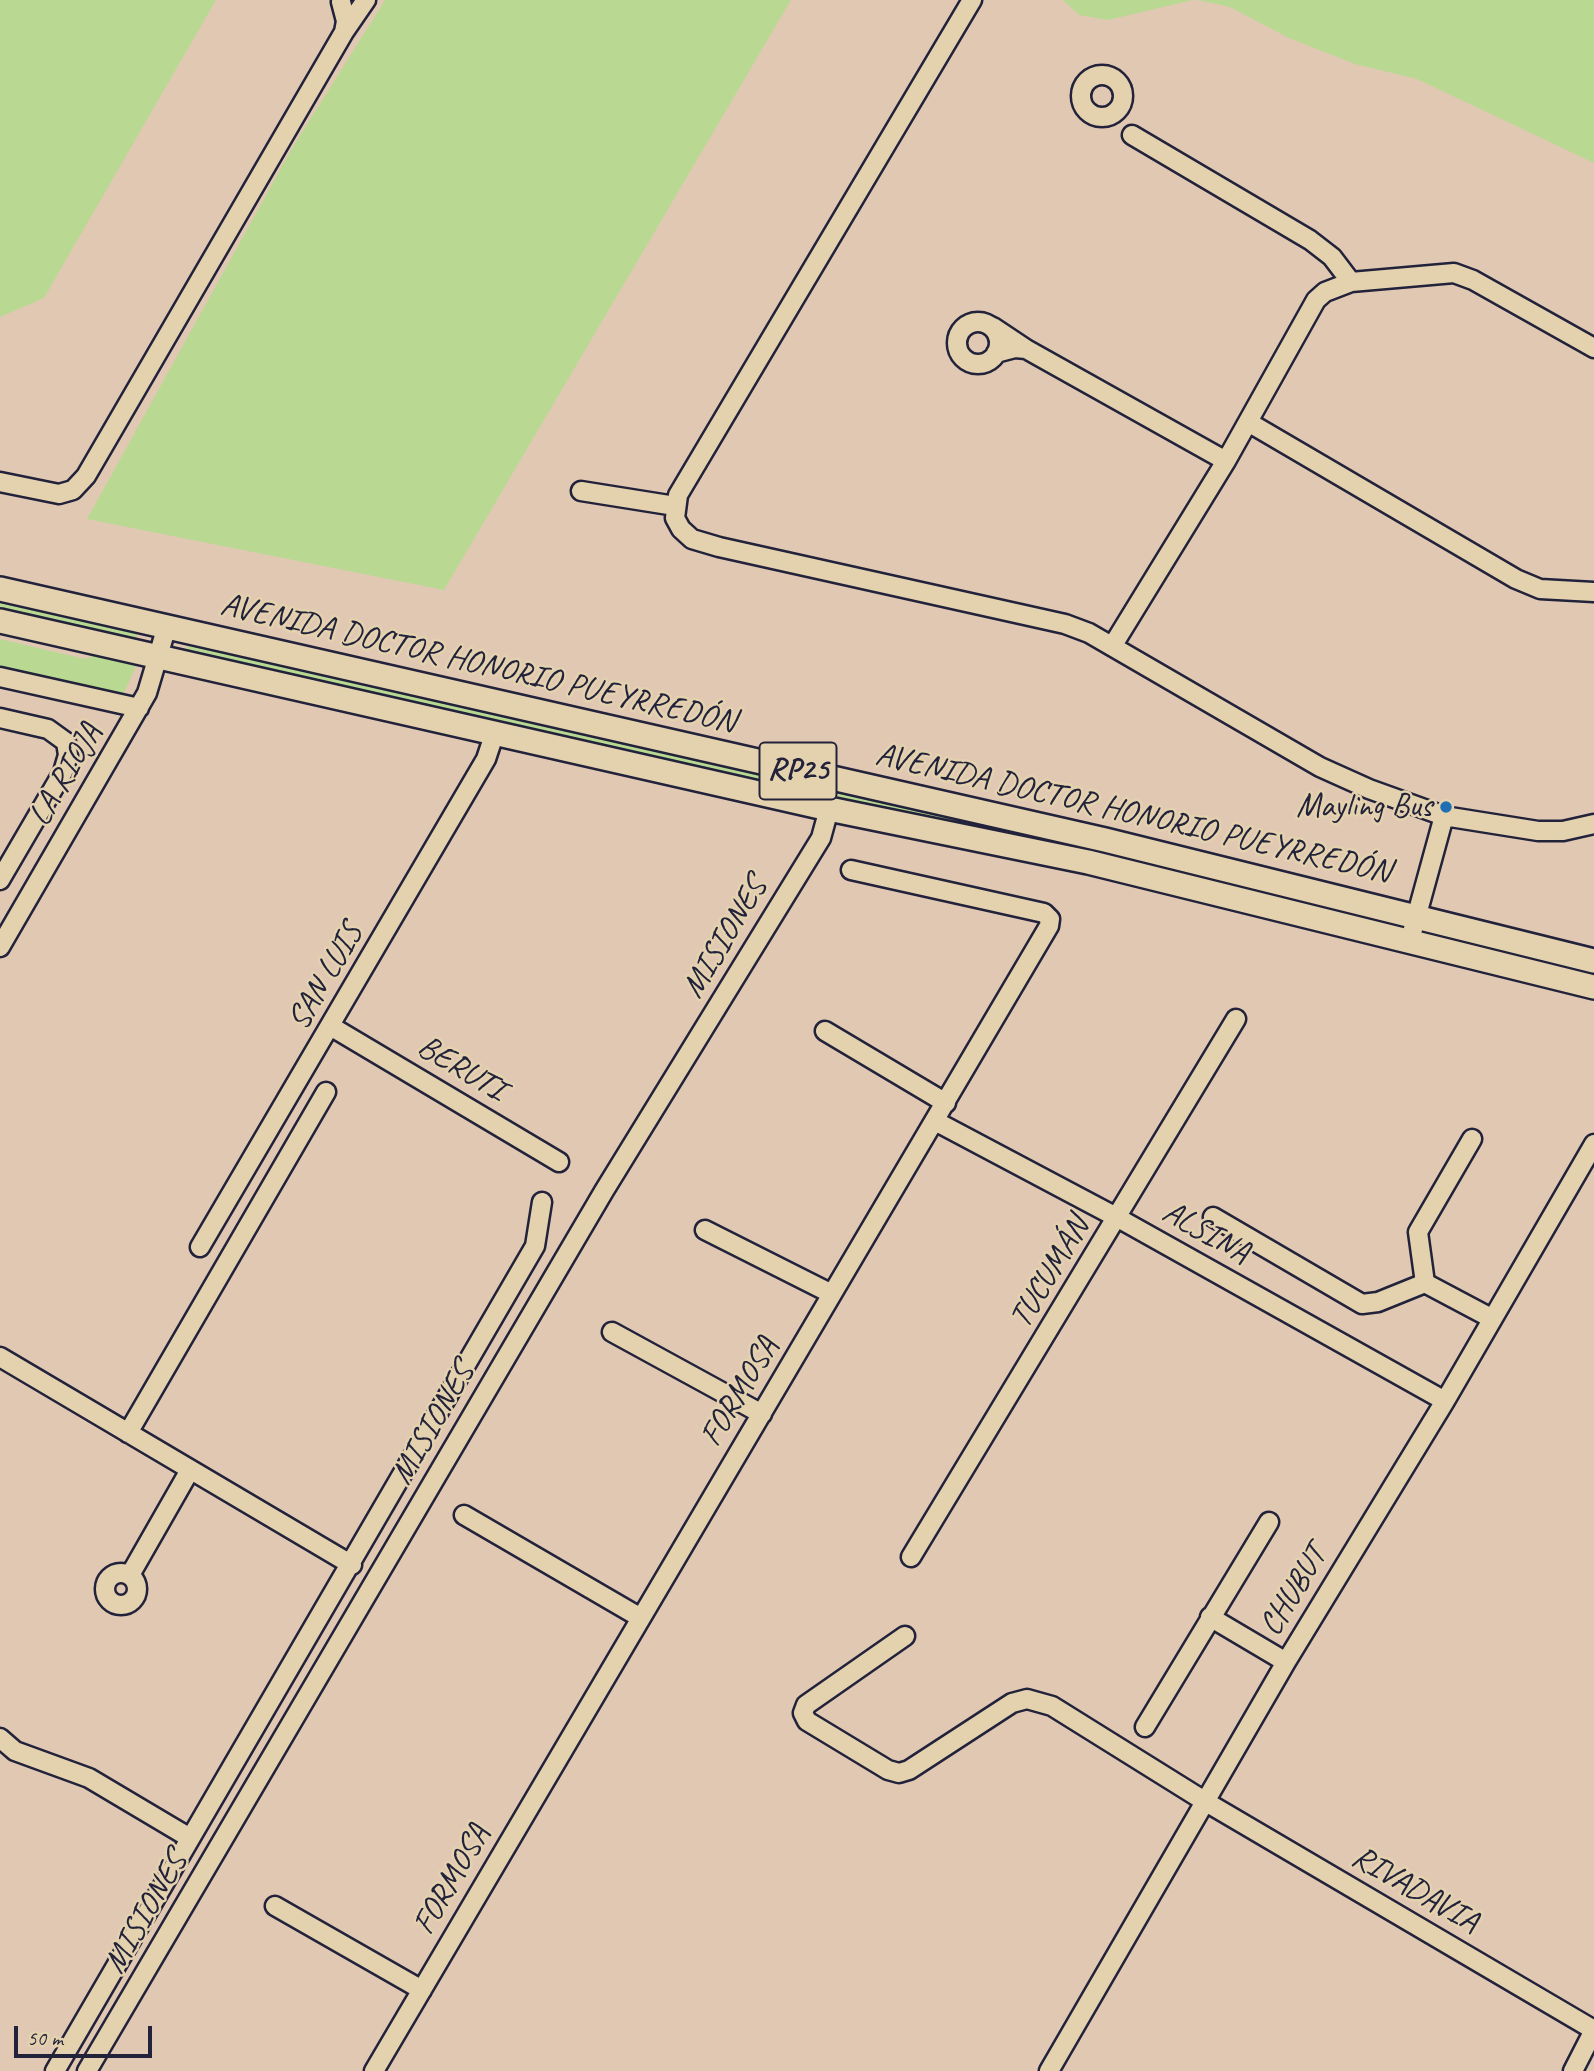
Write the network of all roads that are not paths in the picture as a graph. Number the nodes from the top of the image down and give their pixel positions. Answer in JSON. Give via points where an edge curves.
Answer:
{"nodes":[{"id":1,"x":366,"y":0,"type":"edge"},
{"id":2,"x":972,"y":0,"type":"edge"},
{"id":3,"x":340,"y":1,"type":"edge"},
{"id":4,"x":344,"y":32,"type":"junction"},
{"id":5,"x":1121,"y":107,"type":"junction"},
{"id":6,"x":1096,"y":116,"type":"junction"},
{"id":7,"x":1132,"y":135,"type":"junction"},
{"id":8,"x":1351,"y":282,"type":"junction"},
{"id":9,"x":993,"y":327,"type":"junction"},
{"id":10,"x":1594,"y":348,"type":"edge"},
{"id":11,"x":1026,"y":349,"type":"junction"},
{"id":12,"x":996,"y":354,"type":"junction"},
{"id":13,"x":1248,"y":422,"type":"junction"},
{"id":14,"x":1226,"y":461,"type":"junction"},
{"id":15,"x":0,"y":482,"type":"edge"},
{"id":16,"x":581,"y":491,"type":"dead end"},
{"id":17,"x":674,"y":506,"type":"junction"},
{"id":18,"x":0,"y":589,"type":"edge"},
{"id":19,"x":1594,"y":592,"type":"edge"},
{"id":20,"x":0,"y":621,"type":"edge"},
{"id":21,"x":167,"y":626,"type":"junction"},
{"id":22,"x":1113,"y":645,"type":"junction"},
{"id":23,"x":158,"y":656,"type":"junction"},
{"id":24,"x":0,"y":677,"type":"edge"},
{"id":25,"x":139,"y":708,"type":"junction"},
{"id":26,"x":0,"y":718,"type":"edge"},
{"id":27,"x":495,"y":732,"type":"junction"},
{"id":28,"x":829,"y":809,"type":"junction"},
{"id":29,"x":1444,"y":816,"type":"junction"},
{"id":30,"x":1594,"y":824,"type":"edge"},
{"id":31,"x":851,"y":870,"type":"dead end"},
{"id":32,"x":0,"y":880,"type":"edge"},
{"id":33,"x":1417,"y":915,"type":"junction"},
{"id":34,"x":1410,"y":940,"type":"junction"},
{"id":35,"x":0,"y":947,"type":"edge"},
{"id":36,"x":1594,"y":961,"type":"edge"},
{"id":37,"x":1594,"y":987,"type":"edge"},
{"id":38,"x":1236,"y":1019,"type":"dead end"},
{"id":39,"x":331,"y":1027,"type":"junction"},
{"id":40,"x":825,"y":1031,"type":"dead end"},
{"id":41,"x":326,"y":1092,"type":"dead end"},
{"id":42,"x":946,"y":1103,"type":"junction"},
{"id":43,"x":935,"y":1121,"type":"junction"},
{"id":44,"x":1472,"y":1139,"type":"dead end"},
{"id":45,"x":1594,"y":1144,"type":"edge"},
{"id":46,"x":559,"y":1162,"type":"dead end"},
{"id":47,"x":542,"y":1202,"type":"dead end"},
{"id":48,"x":1213,"y":1217,"type":"dead end"},
{"id":49,"x":1118,"y":1218,"type":"junction"},
{"id":50,"x":705,"y":1230,"type":"dead end"},
{"id":51,"x":200,"y":1247,"type":"dead end"},
{"id":52,"x":1425,"y":1283,"type":"junction"},
{"id":53,"x":832,"y":1294,"type":"junction"},
{"id":54,"x":1491,"y":1318,"type":"junction"},
{"id":55,"x":612,"y":1332,"type":"dead end"},
{"id":56,"x":2,"y":1363,"type":"edge"},
{"id":57,"x":1445,"y":1401,"type":"junction"},
{"id":58,"x":762,"y":1414,"type":"junction"},
{"id":59,"x":128,"y":1433,"type":"junction"},
{"id":60,"x":190,"y":1470,"type":"junction"},
{"id":61,"x":464,"y":1515,"type":"dead end"},
{"id":62,"x":1269,"y":1522,"type":"dead end"},
{"id":63,"x":911,"y":1557,"type":"dead end"},
{"id":64,"x":352,"y":1565,"type":"junction"},
{"id":65,"x":130,"y":1575,"type":"dead end"},
{"id":66,"x":641,"y":1618,"type":"junction"},
{"id":67,"x":1210,"y":1618,"type":"junction"},
{"id":68,"x":905,"y":1636,"type":"dead end"},
{"id":69,"x":1286,"y":1662,"type":"junction"},
{"id":70,"x":1145,"y":1727,"type":"dead end"},
{"id":71,"x":0,"y":1738,"type":"edge"},
{"id":72,"x":1206,"y":1802,"type":"junction"},
{"id":73,"x":190,"y":1838,"type":"junction"},
{"id":74,"x":275,"y":1906,"type":"dead end"},
{"id":75,"x":422,"y":1990,"type":"junction"},
{"id":76,"x":1594,"y":2030,"type":"edge"},
{"id":77,"x":55,"y":2071,"type":"edge"},
{"id":78,"x":87,"y":2071,"type":"edge"},
{"id":79,"x":374,"y":2071,"type":"edge"},
{"id":80,"x":1049,"y":2071,"type":"edge"},
{"id":81,"x":1573,"y":2071,"type":"edge"}],
"edges":[{"from":1,"to":3,"type":"street","via":[[354,5]]},
{"from":1,"to":4,"type":"street"},
{"from":2,"to":17,"type":"street"},
{"from":3,"to":4,"type":"street"},
{"from":4,"to":15,"type":"street","via":[[86,477],[65,493]]},
{"from":5,"to":6,"type":"street","via":[[1110,116]]},
{"from":5,"to":6,"type":"street","via":[[1121,87],[1111,77],[1098,76],[1086,82],[1081,95],[1085,108]]},
{"from":5,"to":7,"type":"street"},
{"from":6,"to":7,"type":"street"},
{"from":7,"to":8,"type":"street","via":[[1310,240],[1332,257]]},
{"from":8,"to":10,"type":"street","via":[[1454,273]]},
{"from":8,"to":13,"type":"street","via":[[1316,300]]},
{"from":9,"to":11,"type":"street"},
{"from":9,"to":12,"type":"street","via":[[999,340]]},
{"from":9,"to":12,"type":"street","via":[[980,321],[967,325],[957,342],[961,355],[972,363],[986,362]]},
{"from":11,"to":12,"type":"street"},
{"from":11,"to":14,"type":"street"},
{"from":13,"to":14,"type":"street"},
{"from":13,"to":19,"type":"street","via":[[1517,579],[1540,589]]},
{"from":14,"to":22,"type":"street"},
{"from":16,"to":17,"type":"street"},
{"from":17,"to":22,"type":"street","via":[[681,529],[692,539],[1065,624]]},
{"from":18,"to":21,"type":"main road","name":"AVENIDA DOCTOR HONORIO PUEYRREDÓN","number":"RP25"},
{"from":20,"to":23,"type":"main road","name":"AVENIDA DOCTOR HONORIO PUEYRREDÓN","number":"RP25"},
{"from":21,"to":23,"type":"street","name":"LA RIOJA"},
{"from":21,"to":33,"type":"main road","name":"AVENIDA DOCTOR HONORIO PUEYRREDÓN","number":"RP25"},
{"from":22,"to":29,"type":"street","via":[[1320,767]]},
{"from":23,"to":25,"type":"street","name":"LA RIOJA"},
{"from":23,"to":27,"type":"main road","name":"AVENIDA DOCTOR HONORIO PUEYRREDÓN","number":"RP25"},
{"from":24,"to":25,"type":"street"},
{"from":25,"to":35,"type":"street","name":"LA RIOJA"},
{"from":26,"to":32,"type":"street","via":[[48,729],[66,743],[68,755],[63,772]]},
{"from":27,"to":28,"type":"main road","name":"AVENIDA DOCTOR HONORIO PUEYRREDÓN","number":"RP25"},
{"from":27,"to":39,"type":"street","name":"SAN LUIS","via":[[486,759]]},
{"from":28,"to":34,"type":"main road","name":"AVENIDA DOCTOR HONORIO PUEYRREDÓN","number":"RP25","via":[[1088,862]]},
{"from":28,"to":78,"type":"street","name":"MISIONES","via":[[821,838],[604,1191]]},
{"from":29,"to":30,"type":"street","via":[[1538,831]]},
{"from":29,"to":33,"type":"street"},
{"from":31,"to":42,"type":"street","name":"FORMOSA","via":[[1044,913],[1050,919]]},
{"from":33,"to":34,"type":"street"},
{"from":33,"to":36,"type":"main road","name":"AVENIDA DOCTOR HONORIO PUEYRREDÓN","number":"RP25"},
{"from":34,"to":37,"type":"main road","name":"AVENIDA DOCTOR HONORIO PUEYRREDÓN","number":"RP25"},
{"from":38,"to":49,"type":"street","name":"TUCUMÁN"},
{"from":39,"to":46,"type":"street","name":"BERUTI"},
{"from":39,"to":51,"type":"street","name":"SAN LUIS"},
{"from":40,"to":42,"type":"street"},
{"from":41,"to":59,"type":"street"},
{"from":42,"to":43,"type":"street","name":"FORMOSA"},
{"from":43,"to":49,"type":"street","name":"ALSINA"},
{"from":43,"to":53,"type":"street","name":"FORMOSA"},
{"from":44,"to":52,"type":"street","via":[[1418,1232]]},
{"from":45,"to":54,"type":"street","name":"CHUBUT"},
{"from":47,"to":64,"type":"street","via":[[535,1246]]},
{"from":48,"to":52,"type":"street","via":[[1362,1304]]},
{"from":49,"to":57,"type":"street","name":"ALSINA"},
{"from":49,"to":63,"type":"street","name":"TUCUMÁN"},
{"from":50,"to":53,"type":"street"},
{"from":52,"to":54,"type":"street"},
{"from":53,"to":58,"type":"street","name":"FORMOSA"},
{"from":54,"to":57,"type":"street","name":"CHUBUT"},
{"from":55,"to":58,"type":"street"},
{"from":56,"to":59,"type":"street"},
{"from":57,"to":69,"type":"street","name":"CHUBUT"},
{"from":58,"to":66,"type":"street","name":"FORMOSA"},
{"from":59,"to":60,"type":"street"},
{"from":60,"to":64,"type":"street"},
{"from":60,"to":65,"type":"street"},
{"from":61,"to":66,"type":"street"},
{"from":62,"to":67,"type":"street"},
{"from":64,"to":73,"type":"street"},
{"from":66,"to":75,"type":"street","name":"FORMOSA"},
{"from":67,"to":69,"type":"street"},
{"from":67,"to":70,"type":"street"},
{"from":68,"to":72,"type":"street","name":"RIVADAVIA","via":[[806,1705],[807,1721],[899,1773],[1000,1709],[1027,1699],[1037,1701]]},
{"from":69,"to":72,"type":"street","name":"CHUBUT"},
{"from":71,"to":73,"type":"street","via":[[15,1751],[89,1778]]},
{"from":72,"to":76,"type":"street","name":"RIVADAVIA"},
{"from":72,"to":80,"type":"street","name":"CHUBUT"},
{"from":73,"to":77,"type":"street"},
{"from":74,"to":75,"type":"street"},
{"from":75,"to":79,"type":"street","name":"FORMOSA"},
{"from":76,"to":81,"type":"street"}]}
